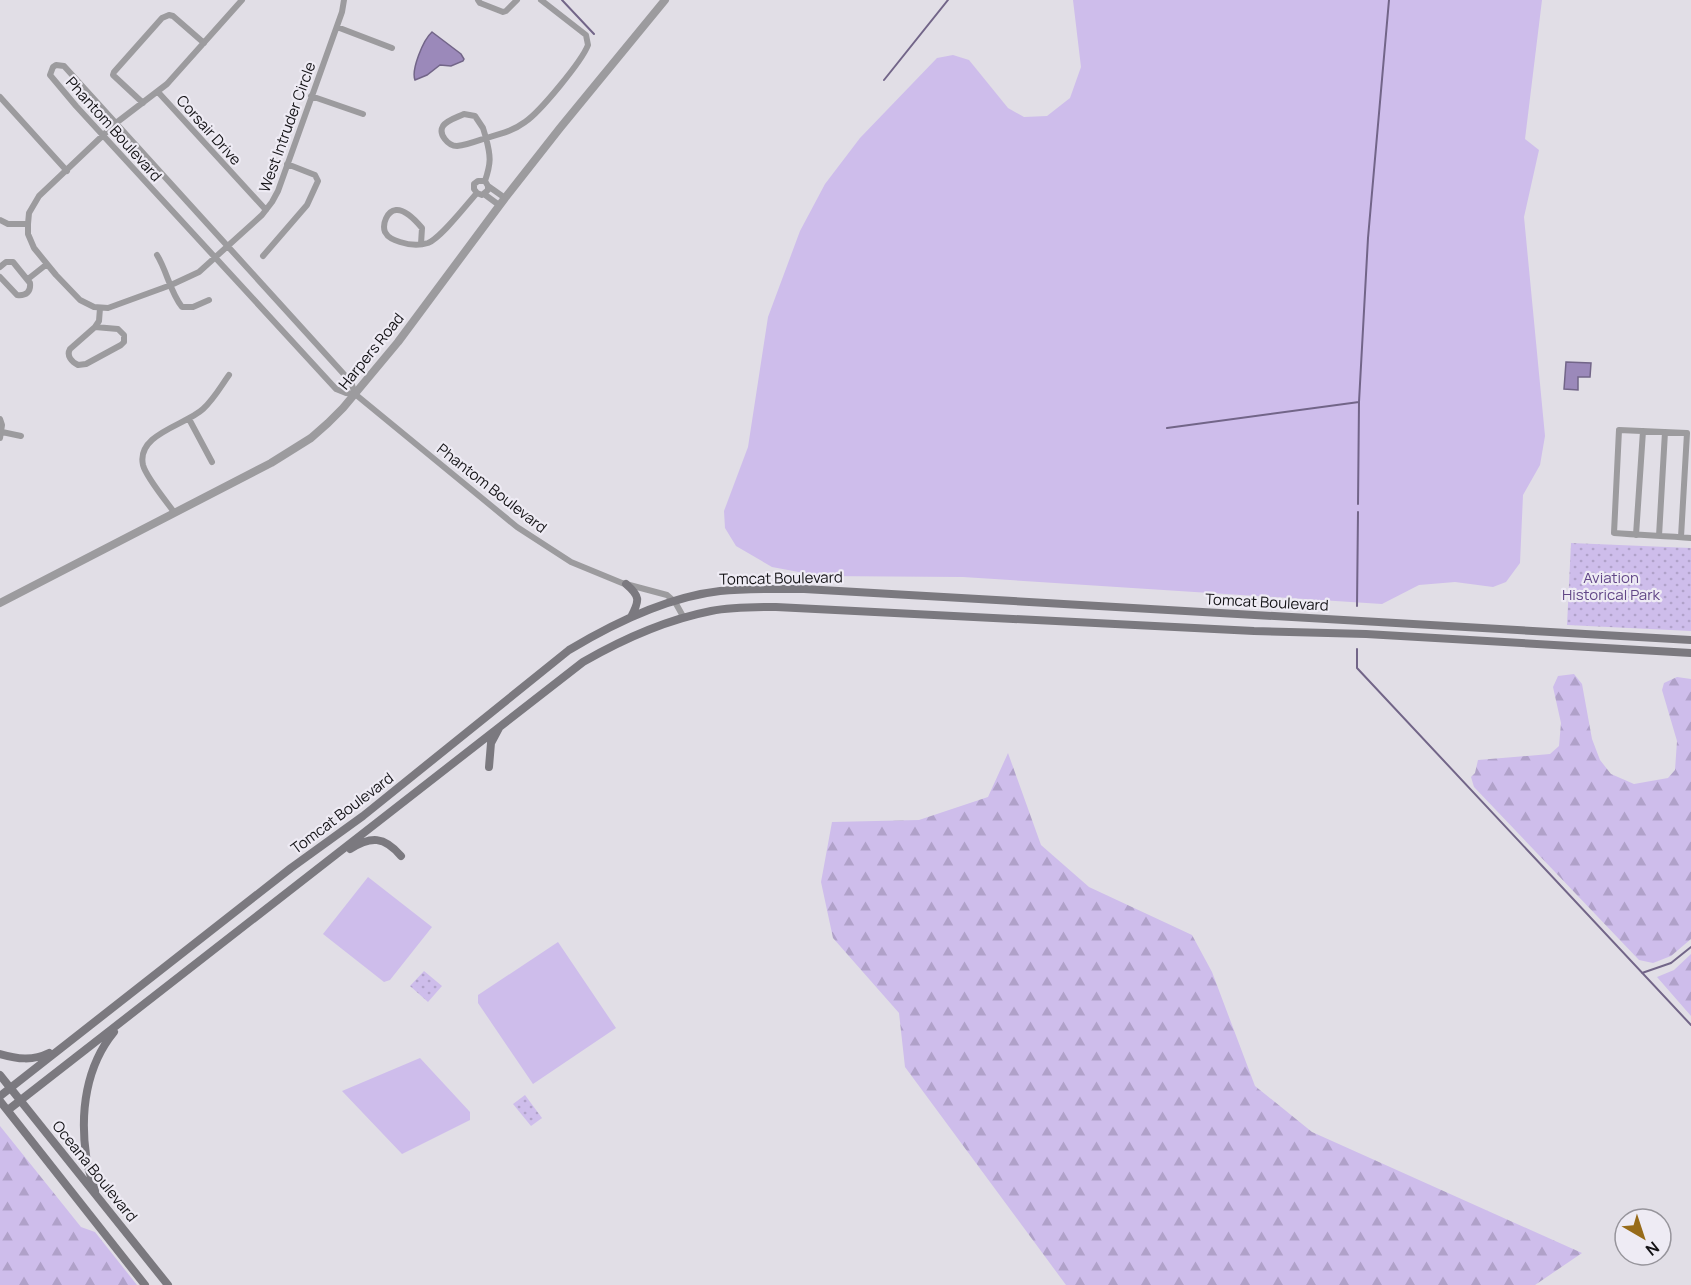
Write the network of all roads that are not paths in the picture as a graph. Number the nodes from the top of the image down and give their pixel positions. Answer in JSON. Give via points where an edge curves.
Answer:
{"nodes":[{"id":1,"x":242,"y":0,"type":"edge"},
{"id":2,"x":344,"y":0,"type":"edge"},
{"id":3,"x":478,"y":0,"type":"edge"},
{"id":4,"x":517,"y":0,"type":"edge"},
{"id":5,"x":541,"y":0,"type":"edge"},
{"id":6,"x":665,"y":0,"type":"edge"},
{"id":7,"x":337,"y":27,"type":"junction"},
{"id":8,"x":204,"y":43,"type":"junction"},
{"id":9,"x":392,"y":48,"type":"dead end"},
{"id":10,"x":158,"y":92,"type":"junction"},
{"id":11,"x":311,"y":96,"type":"junction"},
{"id":12,"x":0,"y":97,"type":"edge"},
{"id":13,"x":143,"y":103,"type":"junction"},
{"id":14,"x":363,"y":114,"type":"dead end"},
{"id":15,"x":116,"y":123,"type":"junction"},
{"id":16,"x":103,"y":135,"type":"junction"},
{"id":17,"x":486,"y":138,"type":"junction"},
{"id":18,"x":287,"y":164,"type":"junction"},
{"id":19,"x":67,"y":171,"type":"junction"},
{"id":20,"x":487,"y":183,"type":"junction"},
{"id":21,"x":480,"y":194,"type":"junction"},
{"id":22,"x":505,"y":198,"type":"junction"},
{"id":23,"x":499,"y":205,"type":"junction"},
{"id":24,"x":266,"y":210,"type":"junction"},
{"id":25,"x":0,"y":220,"type":"edge"},
{"id":26,"x":27,"y":224,"type":"junction"},
{"id":27,"x":421,"y":244,"type":"junction"},
{"id":28,"x":228,"y":247,"type":"junction"},
{"id":29,"x":157,"y":255,"type":"dead end"},
{"id":30,"x":263,"y":256,"type":"dead end"},
{"id":31,"x":215,"y":258,"type":"junction"},
{"id":32,"x":47,"y":264,"type":"junction"},
{"id":33,"x":0,"y":267,"type":"edge"},
{"id":34,"x":0,"y":277,"type":"edge"},
{"id":35,"x":28,"y":279,"type":"junction"},
{"id":36,"x":171,"y":285,"type":"junction"},
{"id":37,"x":209,"y":300,"type":"dead end"},
{"id":38,"x":100,"y":308,"type":"junction"},
{"id":39,"x":95,"y":327,"type":"junction"},
{"id":40,"x":229,"y":375,"type":"dead end"},
{"id":41,"x":355,"y":394,"type":"junction"},
{"id":42,"x":0,"y":419,"type":"edge"},
{"id":43,"x":189,"y":419,"type":"junction"},
{"id":44,"x":1643,"y":431,"type":"junction"},
{"id":45,"x":1665,"y":432,"type":"junction"},
{"id":46,"x":1,"y":435,"type":"edge"},
{"id":47,"x":21,"y":436,"type":"dead end"},
{"id":48,"x":212,"y":462,"type":"dead end"},
{"id":49,"x":174,"y":512,"type":"junction"},
{"id":50,"x":1636,"y":535,"type":"junction"},
{"id":51,"x":1659,"y":536,"type":"junction"},
{"id":52,"x":1681,"y":537,"type":"junction"},
{"id":53,"x":1691,"y":538,"type":"edge"},
{"id":54,"x":626,"y":584,"type":"junction"},
{"id":55,"x":675,"y":602,"type":"junction"},
{"id":56,"x":0,"y":603,"type":"edge"},
{"id":57,"x":631,"y":617,"type":"junction"},
{"id":58,"x":684,"y":618,"type":"junction"},
{"id":59,"x":1691,"y":640,"type":"edge"},
{"id":60,"x":1691,"y":653,"type":"edge"},
{"id":61,"x":500,"y":725,"type":"junction"},
{"id":62,"x":489,"y":767,"type":"dead end"},
{"id":63,"x":401,"y":856,"type":"dead end"},
{"id":64,"x":324,"y":864,"type":"junction"},
{"id":65,"x":123,"y":1022,"type":"junction"},
{"id":66,"x":75,"y":1036,"type":"junction"},
{"id":67,"x":0,"y":1054,"type":"edge"},
{"id":68,"x":0,"y":1075,"type":"edge"},
{"id":69,"x":11,"y":1088,"type":"junction"},
{"id":70,"x":0,"y":1096,"type":"edge"},
{"id":71,"x":0,"y":1101,"type":"edge"},
{"id":72,"x":21,"y":1101,"type":"junction"},
{"id":73,"x":8,"y":1110,"type":"junction"},
{"id":74,"x":96,"y":1194,"type":"junction"},
{"id":75,"x":145,"y":1285,"type":"edge"},
{"id":76,"x":168,"y":1285,"type":"edge"}],
"edges":[{"from":1,"to":8,"type":"street"},
{"from":2,"to":7,"type":"street","name":"West Intruder Circle"},
{"from":3,"to":4,"type":"street","via":[[502,12]]},
{"from":5,"to":17,"type":"street","via":[[586,35],[587,49],[528,121]]},
{"from":6,"to":22,"type":"street","name":"Harpers Road"},
{"from":7,"to":9,"type":"street"},
{"from":7,"to":11,"type":"street","name":"West Intruder Circle"},
{"from":8,"to":10,"type":"street"},
{"from":8,"to":13,"type":"street","via":[[173,16],[162,18],[113,75]]},
{"from":10,"to":13,"type":"street"},
{"from":10,"to":24,"type":"street","name":"Corsair Drive"},
{"from":11,"to":14,"type":"street"},
{"from":11,"to":18,"type":"street","name":"West Intruder Circle"},
{"from":12,"to":19,"type":"street"},
{"from":13,"to":15,"type":"street"},
{"from":15,"to":16,"type":"street"},
{"from":15,"to":16,"type":"street","name":"Phantom Boulevard","via":[[64,66],[53,67],[50,75]]},
{"from":15,"to":28,"type":"street","name":"Phantom Boulevard"},
{"from":16,"to":19,"type":"street"},
{"from":16,"to":31,"type":"street","name":"Phantom Boulevard"},
{"from":17,"to":17,"type":"street","via":[[452,145],[444,138],[442,127],[470,114],[481,124]]},
{"from":17,"to":20,"type":"street","via":[[491,155]]},
{"from":18,"to":24,"type":"street","name":"West Intruder Circle","via":[[278,191]]},
{"from":18,"to":30,"type":"street","via":[[315,175],[318,181],[307,205]]},
{"from":19,"to":26,"type":"street","via":[[39,196]]},
{"from":20,"to":21,"type":"street","via":[[488,190]]},
{"from":20,"to":21,"type":"street","via":[[476,182],[474,189]]},
{"from":20,"to":22,"type":"street"},
{"from":21,"to":23,"type":"street"},
{"from":21,"to":27,"type":"street","via":[[436,238]]},
{"from":22,"to":23,"type":"street","name":"Harpers Road"},
{"from":23,"to":41,"type":"street","name":"Harpers Road"},
{"from":24,"to":28,"type":"street","name":"West Intruder Circle"},
{"from":25,"to":26,"type":"street"},
{"from":26,"to":32,"type":"street","via":[[31,242]]},
{"from":27,"to":27,"type":"street","via":[[397,241],[387,235],[384,225],[388,215],[399,210],[413,218],[422,228]]},
{"from":28,"to":31,"type":"street","name":"West Intruder Circle"},
{"from":28,"to":41,"type":"street","name":"Phantom Boulevard","via":[[351,382]]},
{"from":29,"to":36,"type":"street"},
{"from":31,"to":36,"type":"street","name":"West Intruder Circle","via":[[199,272]]},
{"from":31,"to":41,"type":"street","name":"Phantom Boulevard","via":[[336,389]]},
{"from":32,"to":35,"type":"street"},
{"from":32,"to":38,"type":"street","via":[[80,300]]},
{"from":33,"to":35,"type":"street","via":[[13,262]]},
{"from":34,"to":35,"type":"street","via":[[14,294],[21,296],[29,291]]},
{"from":36,"to":37,"type":"street","via":[[182,307]]},
{"from":36,"to":38,"type":"street","name":"West Intruder Circle","via":[[114,307]]},
{"from":38,"to":39,"type":"street"},
{"from":39,"to":39,"type":"street","via":[[68,352],[78,365],[124,342],[118,329]]},
{"from":40,"to":43,"type":"street","via":[[203,409]]},
{"from":41,"to":49,"type":"street","name":"Harpers Road","via":[[311,438]]},
{"from":41,"to":54,"type":"street","name":"Phantom Boulevard","via":[[517,527],[571,562]]},
{"from":42,"to":46,"type":"street"},
{"from":43,"to":48,"type":"street"},
{"from":43,"to":49,"type":"street","via":[[154,438],[143,451],[145,470]]},
{"from":44,"to":45,"type":"street"},
{"from":44,"to":50,"type":"street"},
{"from":44,"to":50,"type":"street","via":[[1619,430],[1614,533]]},
{"from":45,"to":51,"type":"street"},
{"from":45,"to":52,"type":"street","via":[[1687,433]]},
{"from":46,"to":47,"type":"street"},
{"from":49,"to":56,"type":"street","name":"Harpers Road"},
{"from":50,"to":51,"type":"street"},
{"from":51,"to":52,"type":"street"},
{"from":52,"to":53,"type":"street"},
{"from":54,"to":55,"type":"street","name":"Phantom Boulevard","via":[[667,595]]},
{"from":54,"to":57,"type":"main road","via":[[638,597]]},
{"from":55,"to":57,"type":"main road","name":"Tomcat Boulevard"},
{"from":55,"to":58,"type":"street"},
{"from":55,"to":59,"type":"main road","name":"Tomcat Boulevard","via":[[719,591],[804,589]]},
{"from":57,"to":66,"type":"main road","name":"Tomcat Boulevard","via":[[569,650],[363,816],[291,867]]},
{"from":58,"to":60,"type":"main road","name":"Tomcat Boulevard","via":[[712,611],[776,607]]},
{"from":58,"to":61,"type":"main road","name":"Tomcat Boulevard","via":[[647,629],[583,662]]},
{"from":61,"to":62,"type":"main road","via":[[491,743]]},
{"from":61,"to":64,"type":"main road","name":"Tomcat Boulevard"},
{"from":63,"to":64,"type":"main road","via":[[388,843],[376,839],[364,841]]},
{"from":64,"to":65,"type":"main road","name":"Tomcat Boulevard"},
{"from":65,"to":72,"type":"main road","name":"Tomcat Boulevard"},
{"from":65,"to":74,"type":"main road","via":[[99,1055],[87,1088],[84,1134]]},
{"from":66,"to":67,"type":"main road","via":[[42,1057]]},
{"from":66,"to":69,"type":"main road","name":"Tomcat Boulevard"},
{"from":68,"to":69,"type":"main road","name":"Oceana Boulevard"},
{"from":69,"to":70,"type":"main road","name":"Tomcat Boulevard"},
{"from":69,"to":72,"type":"main road","name":"Oceana Boulevard"},
{"from":71,"to":73,"type":"main road","name":"Oceana Boulevard"},
{"from":72,"to":73,"type":"main road","name":"Tomcat Boulevard"},
{"from":72,"to":74,"type":"main road","name":"Oceana Boulevard"},
{"from":73,"to":75,"type":"main road","name":"Oceana Boulevard"},
{"from":74,"to":76,"type":"main road","name":"Oceana Boulevard"}]}
